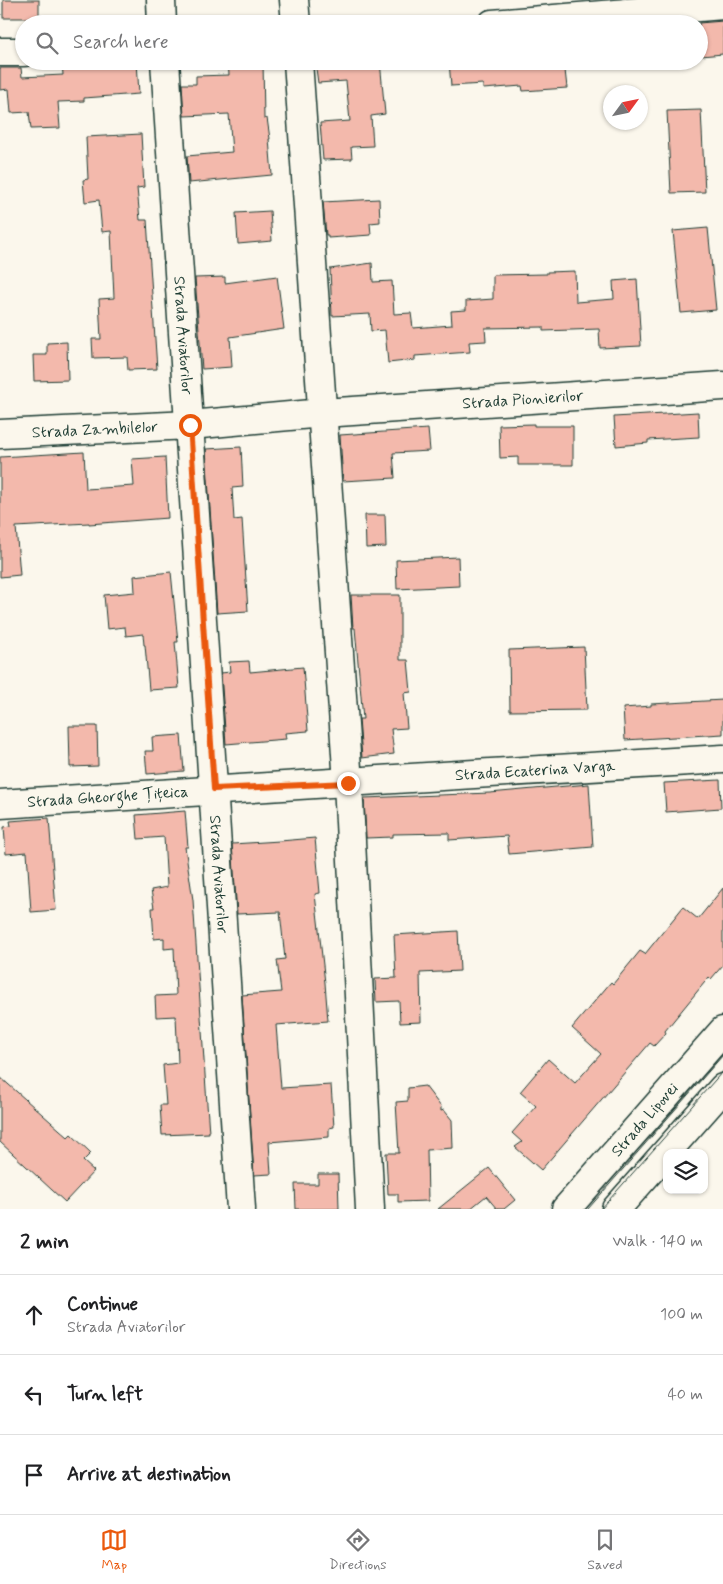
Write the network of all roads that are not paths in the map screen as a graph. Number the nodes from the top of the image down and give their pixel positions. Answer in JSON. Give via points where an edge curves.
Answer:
{"nodes":[{"id":1,"x":161,"y":0,"type":"edge"},
{"id":2,"x":294,"y":0,"type":"edge"},
{"id":3,"x":723,"y":5,"type":"edge"},
{"id":4,"x":162,"y":15,"type":"edge"},
{"id":5,"x":295,"y":15,"type":"edge"},
{"id":6,"x":601,"y":15,"type":"edge"},
{"id":7,"x":0,"y":52,"type":"edge"},
{"id":8,"x":15,"y":52,"type":"edge"},
{"id":9,"x":166,"y":70,"type":"edge"},
{"id":10,"x":299,"y":70,"type":"edge"},
{"id":11,"x":723,"y":386,"type":"edge"},
{"id":12,"x":323,"y":413,"type":"junction"},
{"id":13,"x":190,"y":425,"type":"junction"},
{"id":14,"x":0,"y":434,"type":"edge"},
{"id":15,"x":723,"y":759,"type":"edge"},
{"id":16,"x":348,"y":783,"type":"junction"},
{"id":17,"x":214,"y":789,"type":"junction"},
{"id":18,"x":0,"y":804,"type":"edge"},
{"id":19,"x":723,"y":1031,"type":"edge"},
{"id":20,"x":723,"y":1088,"type":"edge"},
{"id":21,"x":241,"y":1209,"type":"edge"},
{"id":22,"x":370,"y":1209,"type":"edge"},
{"id":23,"x":566,"y":1209,"type":"edge"},
{"id":24,"x":616,"y":1209,"type":"edge"}],
"edges":[{"from":1,"to":4,"type":"street"},
{"from":2,"to":5,"type":"street"},
{"from":3,"to":6,"type":"street"},
{"from":7,"to":8,"type":"street"},
{"from":9,"to":13,"type":"street","name":"Strada Aviatorilor"},
{"from":10,"to":12,"type":"street"},
{"from":11,"to":12,"type":"street","name":"Strada Pionierilor"},
{"from":12,"to":13,"type":"street","name":"Strada Pionierilor"},
{"from":12,"to":16,"type":"street"},
{"from":13,"to":14,"type":"street","name":"Strada Zambilelor"},
{"from":13,"to":17,"type":"street","name":"Strada Aviatorilor"},
{"from":15,"to":16,"type":"street","name":"Strada Ecaterina Varga"},
{"from":16,"to":17,"type":"street","name":"Strada Ecaterina Varga"},
{"from":16,"to":22,"type":"street"},
{"from":17,"to":18,"type":"street","name":"Strada Gheorghe Țițeica"},
{"from":17,"to":21,"type":"street","name":"Strada Aviatorilor"},
{"from":19,"to":23,"type":"street","name":"Strada Lipovei"},
{"from":20,"to":24,"type":"street"}]}
